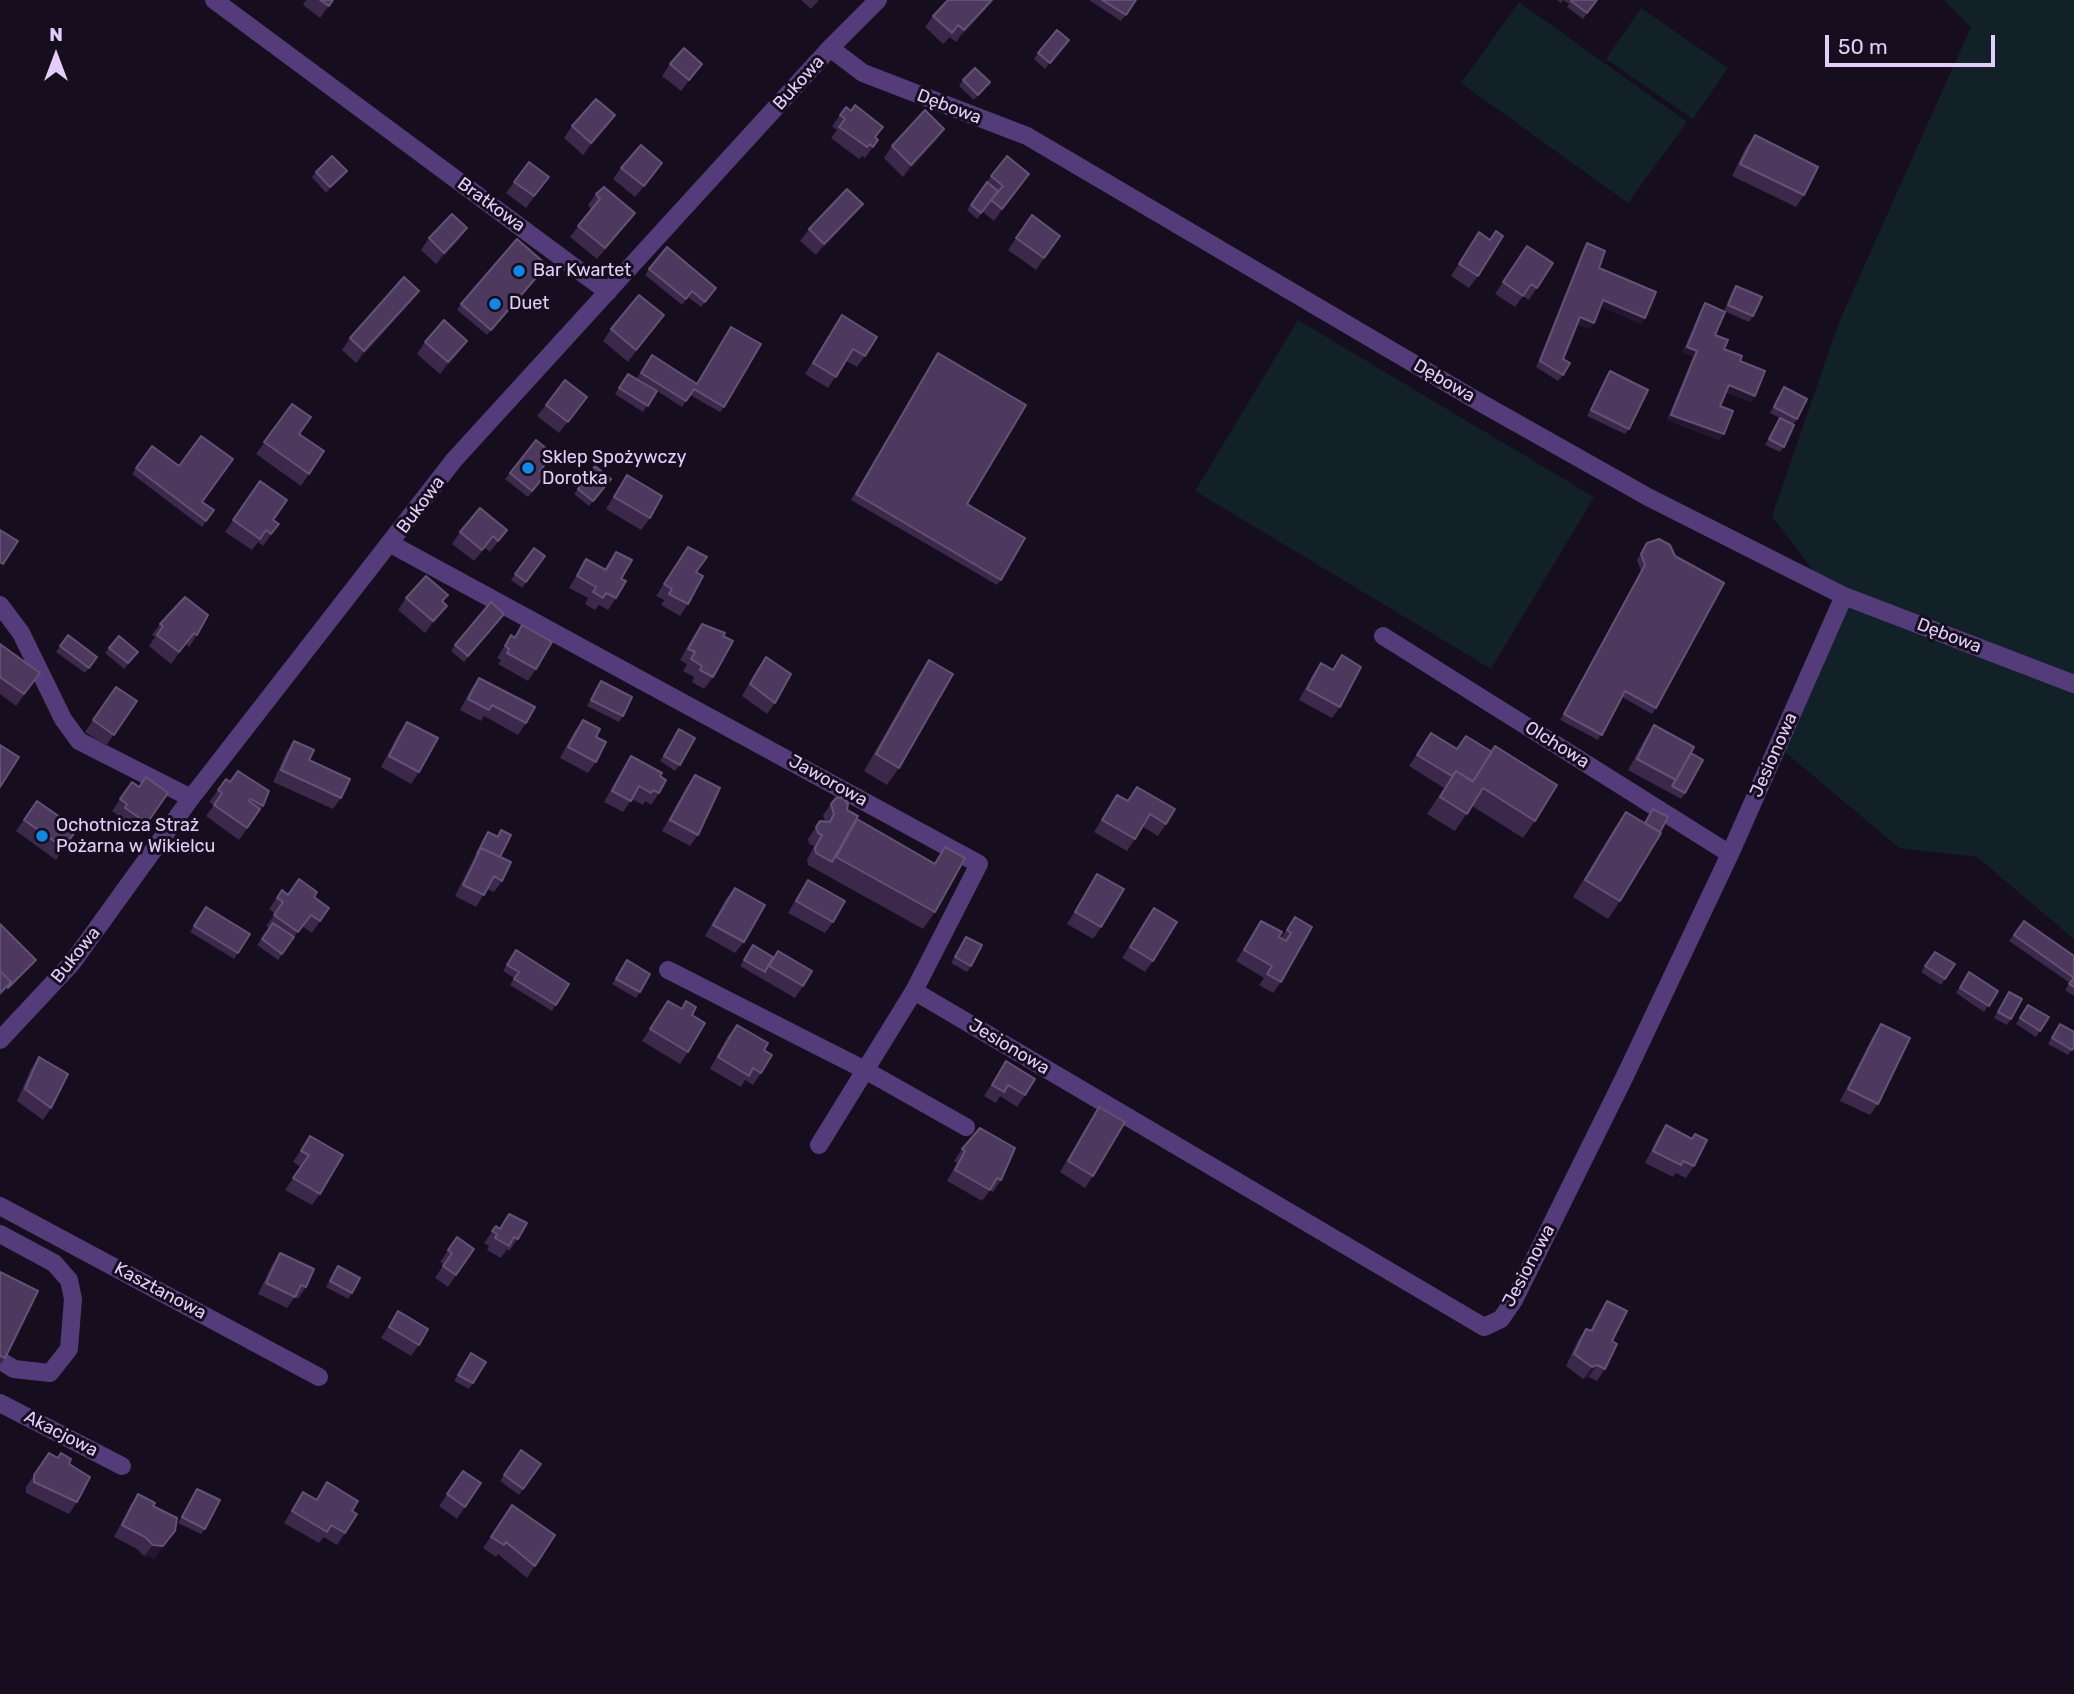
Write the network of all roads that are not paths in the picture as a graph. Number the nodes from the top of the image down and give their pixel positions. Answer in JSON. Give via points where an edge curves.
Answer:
{"nodes":[{"id":1,"x":214,"y":0,"type":"edge"},
{"id":2,"x":878,"y":0,"type":"edge"},
{"id":3,"x":830,"y":48,"type":"junction"},
{"id":4,"x":608,"y":292,"type":"junction"},
{"id":5,"x":391,"y":544,"type":"junction"},
{"id":6,"x":1844,"y":596,"type":"junction"},
{"id":7,"x":0,"y":606,"type":"edge"},
{"id":8,"x":1383,"y":636,"type":"dead end"},
{"id":9,"x":2074,"y":684,"type":"edge"},
{"id":10,"x":191,"y":798,"type":"junction"},
{"id":11,"x":1730,"y":854,"type":"junction"},
{"id":12,"x":668,"y":970,"type":"dead end"},
{"id":13,"x":914,"y":991,"type":"junction"},
{"id":14,"x":0,"y":1040,"type":"edge"},
{"id":15,"x":865,"y":1070,"type":"junction"},
{"id":16,"x":966,"y":1127,"type":"dead end"},
{"id":17,"x":819,"y":1145,"type":"dead end"},
{"id":18,"x":0,"y":1206,"type":"edge"},
{"id":19,"x":0,"y":1234,"type":"edge"},
{"id":20,"x":1,"y":1361,"type":"edge"},
{"id":21,"x":319,"y":1377,"type":"dead end"},
{"id":22,"x":0,"y":1403,"type":"edge"},
{"id":23,"x":122,"y":1466,"type":"dead end"}],
"edges":[{"from":1,"to":4,"type":"street","name":"Bratkowa"},
{"from":2,"to":3,"type":"street","name":"Bukowa"},
{"from":3,"to":4,"type":"street","name":"Bukowa"},
{"from":3,"to":6,"type":"street","name":"Dębowa","via":[[863,73],[1027,135],[1636,490]]},
{"from":4,"to":5,"type":"street","name":"Bukowa","via":[[454,460]]},
{"from":5,"to":10,"type":"street","name":"Bukowa"},
{"from":5,"to":13,"type":"street","name":"Jaworowa","via":[[979,864]]},
{"from":6,"to":9,"type":"street","name":"Dębowa"},
{"from":6,"to":11,"type":"street","name":"Jesionowa"},
{"from":7,"to":10,"type":"street","via":[[22,633],[63,719],[79,741]]},
{"from":8,"to":11,"type":"street","name":"Olchowa"},
{"from":10,"to":14,"type":"street","name":"Bukowa","via":[[72,963]]},
{"from":11,"to":13,"type":"street","name":"Jesionowa","via":[[1514,1300],[1501,1319],[1484,1327]]},
{"from":12,"to":15,"type":"street"},
{"from":13,"to":15,"type":"street","name":"Jaworowa"},
{"from":15,"to":16,"type":"street"},
{"from":15,"to":17,"type":"street","name":"Jaworowa"},
{"from":18,"to":21,"type":"street","name":"Kasztanowa"},
{"from":19,"to":20,"type":"street","via":[[54,1263],[69,1280],[73,1299],[69,1349],[50,1373],[14,1368]]},
{"from":22,"to":23,"type":"street","name":"Akacjowa"}]}
